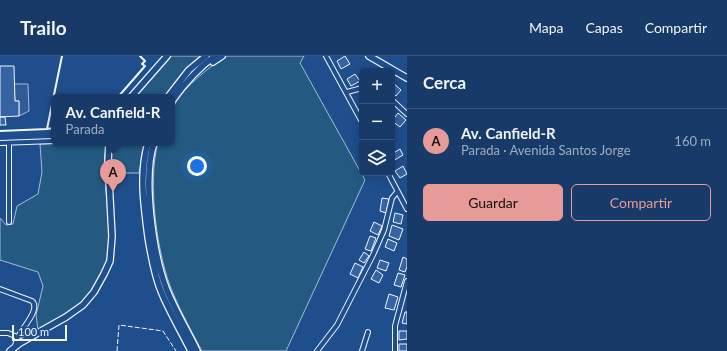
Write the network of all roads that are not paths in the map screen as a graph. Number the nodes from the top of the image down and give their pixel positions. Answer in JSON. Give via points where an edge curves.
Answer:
{"nodes":[{"id":1,"x":167,"y":56,"type":"edge"},
{"id":2,"x":206,"y":56,"type":"edge"},
{"id":3,"x":216,"y":56,"type":"edge"},
{"id":4,"x":222,"y":56,"type":"edge"},
{"id":5,"x":326,"y":56,"type":"edge"},
{"id":6,"x":369,"y":56,"type":"edge"},
{"id":7,"x":196,"y":72,"type":"junction"},
{"id":8,"x":407,"y":78,"type":"edge"},
{"id":9,"x":359,"y":89,"type":"edge"},
{"id":10,"x":347,"y":92,"type":"junction"},
{"id":11,"x":134,"y":94,"type":"edge"},
{"id":12,"x":170,"y":94,"type":"edge"},
{"id":13,"x":175,"y":97,"type":"edge"},
{"id":14,"x":395,"y":103,"type":"edge"},
{"id":15,"x":407,"y":114,"type":"edge"},
{"id":16,"x":359,"y":116,"type":"edge"},
{"id":17,"x":51,"y":141,"type":"edge"},
{"id":18,"x":0,"y":143,"type":"edge"},
{"id":19,"x":9,"y":143,"type":"junction"},
{"id":20,"x":109,"y":146,"type":"edge"},
{"id":21,"x":147,"y":146,"type":"edge"},
{"id":22,"x":153,"y":146,"type":"edge"},
{"id":23,"x":389,"y":176,"type":"edge"},
{"id":24,"x":397,"y":192,"type":"junction"},
{"id":25,"x":407,"y":209,"type":"edge"},
{"id":26,"x":9,"y":222,"type":"dead end"},
{"id":27,"x":407,"y":281,"type":"edge"},
{"id":28,"x":0,"y":289,"type":"edge"},
{"id":29,"x":368,"y":332,"type":"dead end"},
{"id":30,"x":0,"y":333,"type":"edge"},
{"id":31,"x":17,"y":337,"type":"junction"},
{"id":32,"x":15,"y":346,"type":"junction"},
{"id":33,"x":10,"y":351,"type":"edge"},
{"id":34,"x":190,"y":351,"type":"edge"},
{"id":35,"x":197,"y":351,"type":"edge"},
{"id":36,"x":316,"y":351,"type":"edge"},
{"id":37,"x":362,"y":351,"type":"edge"},
{"id":38,"x":395,"y":351,"type":"edge"}],
"edges":[{"from":1,"to":11,"type":"main road"},
{"from":2,"to":12,"type":"main road","via":[[189,70]]},
{"from":3,"to":7,"type":"main road"},
{"from":4,"to":7,"type":"main road"},
{"from":5,"to":10,"type":"street"},
{"from":6,"to":8,"type":"main road"},
{"from":7,"to":13,"type":"main road"},
{"from":9,"to":10,"type":"street"},
{"from":10,"to":16,"type":"street"},
{"from":14,"to":15,"type":"street"},
{"from":17,"to":19,"type":"street"},
{"from":18,"to":19,"type":"street"},
{"from":19,"to":26,"type":"street"},
{"from":20,"to":32,"type":"main road","via":[[112,236],[110,261],[104,274],[83,305]]},
{"from":21,"to":34,"type":"main road","via":[[143,184],[151,256],[160,290]]},
{"from":22,"to":35,"type":"main road","via":[[149,188],[155,248],[167,290]]},
{"from":23,"to":24,"type":"street"},
{"from":24,"to":25,"type":"street"},
{"from":24,"to":36,"type":"street","via":[[392,198],[384,230],[373,256],[337,325]]},
{"from":27,"to":38,"type":"street","via":[[394,326]]},
{"from":28,"to":31,"type":"street","via":[[34,303],[35,307],[30,317]]},
{"from":29,"to":37,"type":"street"},
{"from":30,"to":31,"type":"street"},
{"from":31,"to":32,"type":"street"},
{"from":32,"to":33,"type":"main road"}]}
